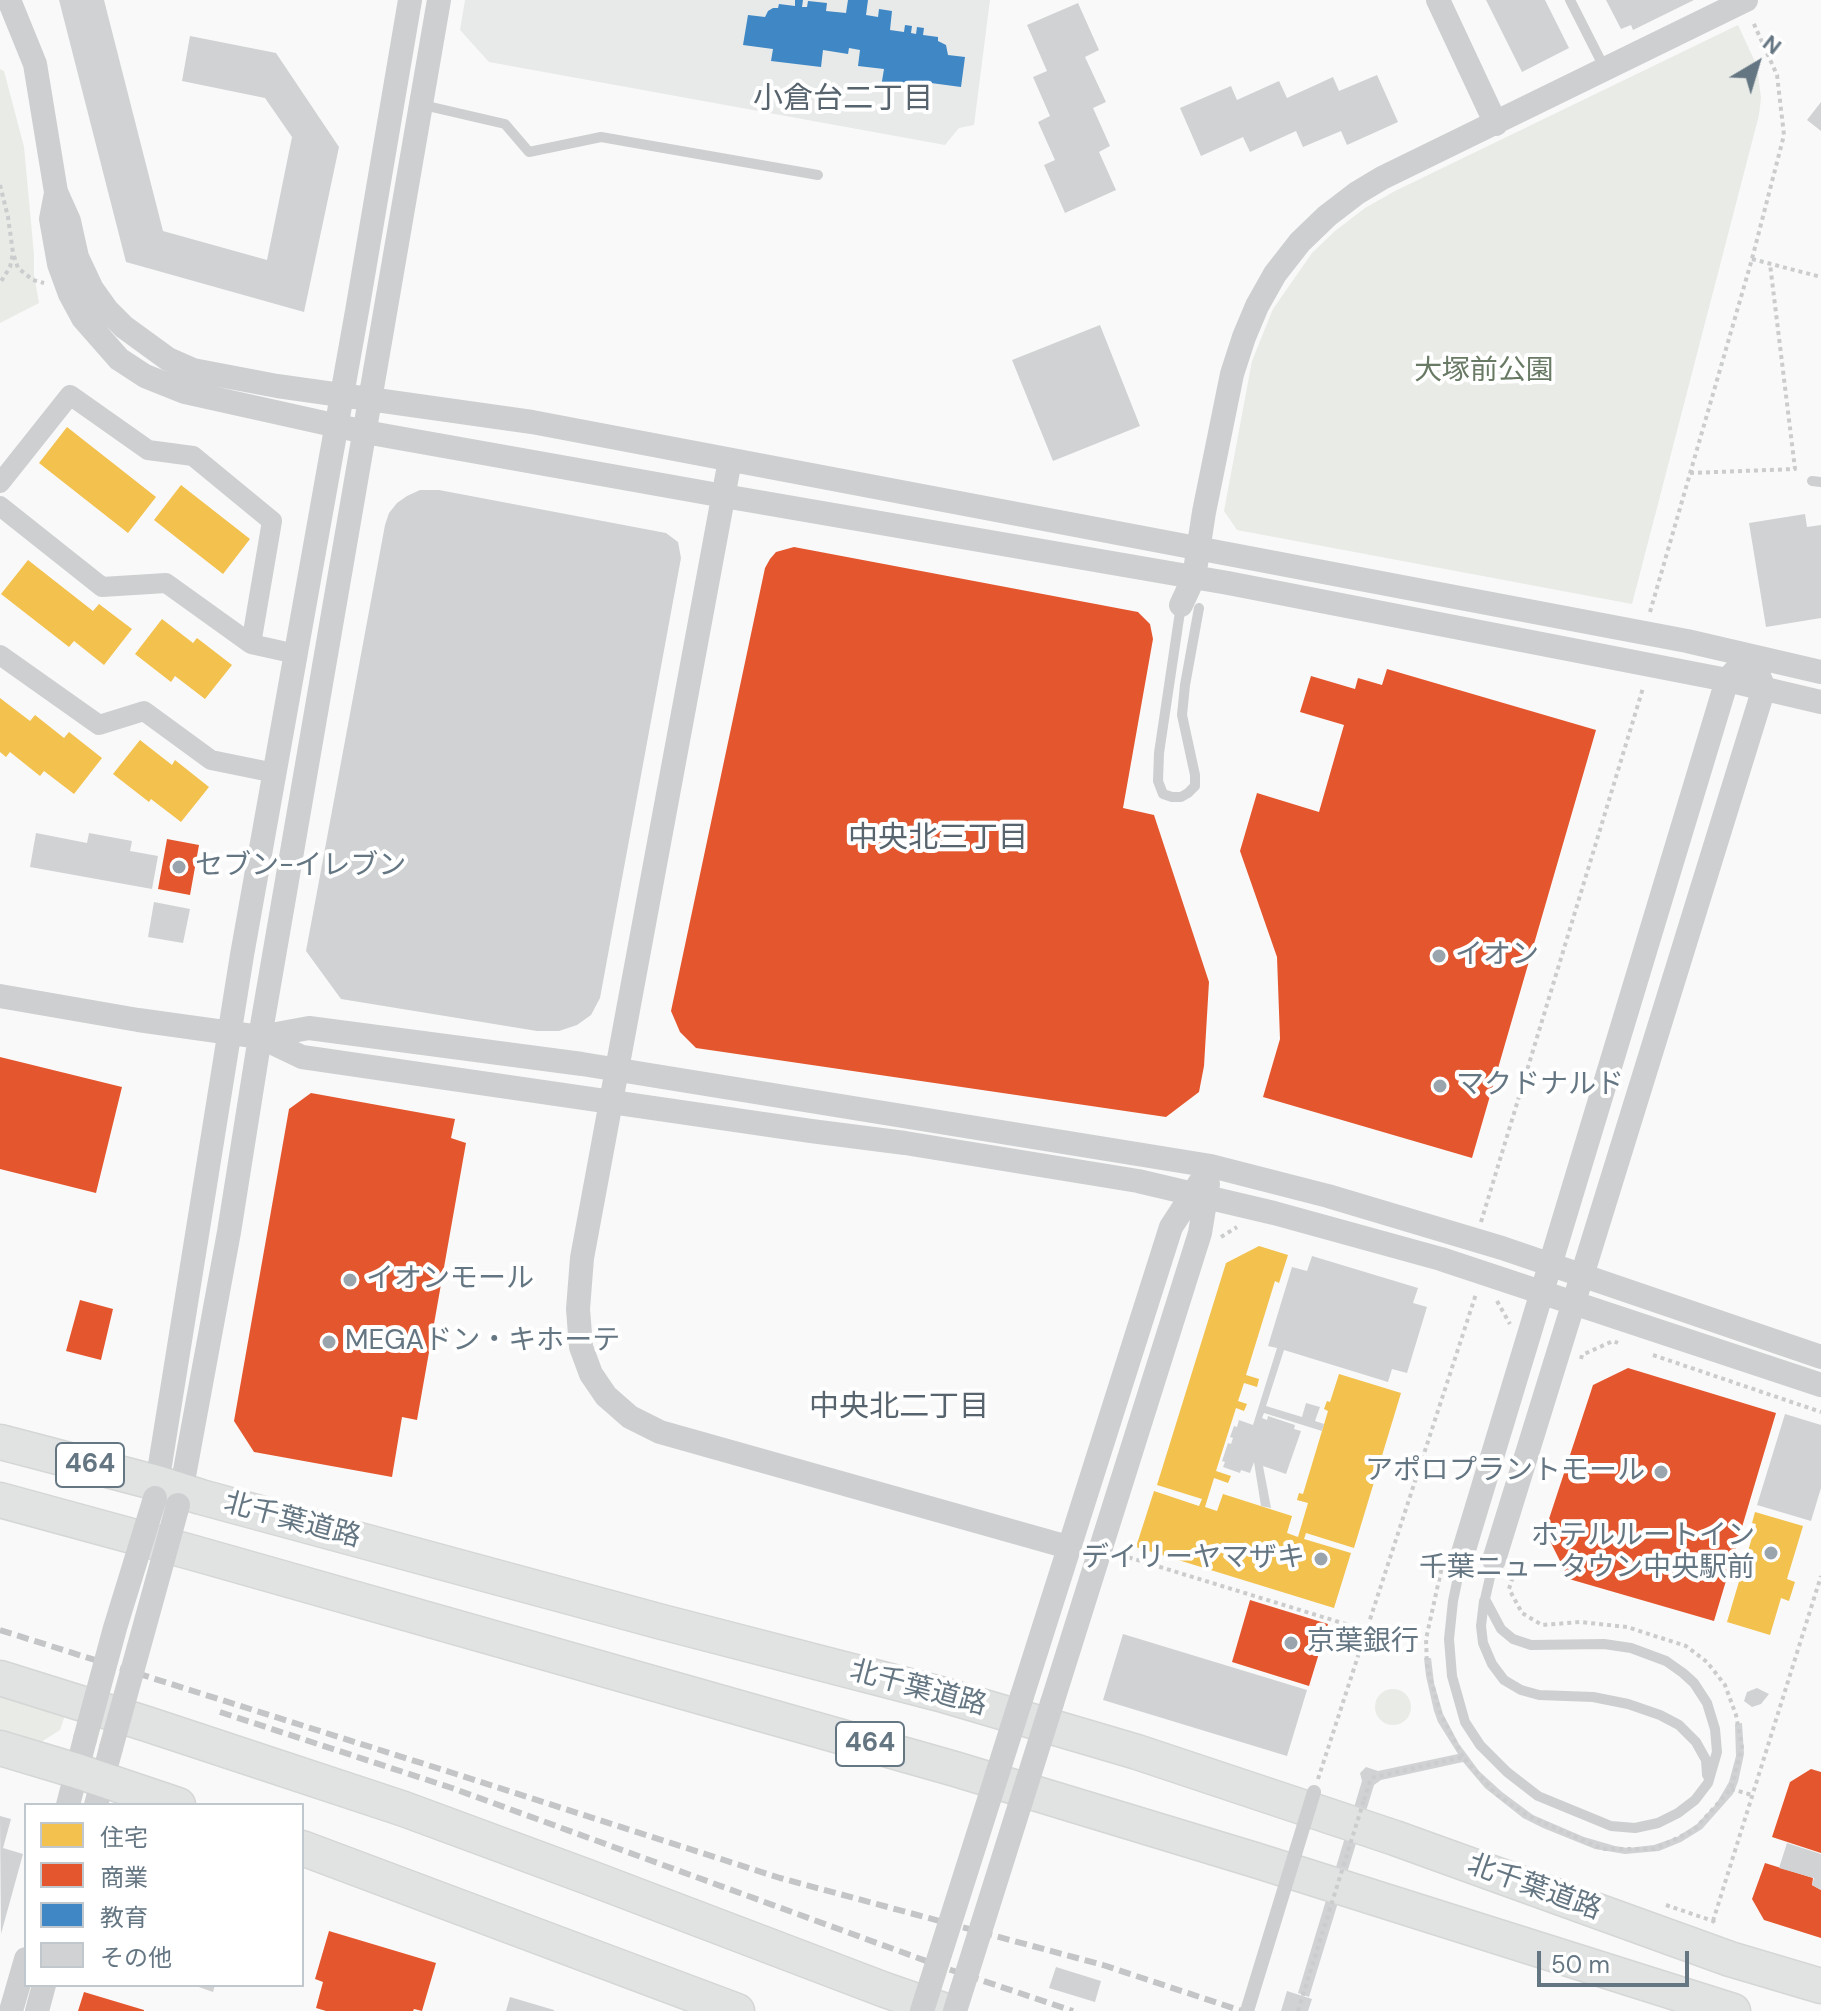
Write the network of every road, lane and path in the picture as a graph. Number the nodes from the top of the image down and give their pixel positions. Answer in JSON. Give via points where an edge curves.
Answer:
{"nodes":[{"id":1,"x":9,"y":0,"type":"edge"},
{"id":2,"x":410,"y":0,"type":"edge"},
{"id":3,"x":439,"y":0,"type":"edge"},
{"id":4,"x":1438,"y":0,"type":"edge"},
{"id":5,"x":1570,"y":0,"type":"edge"},
{"id":6,"x":1750,"y":11,"type":"edge"},
{"id":7,"x":1605,"y":70,"type":"junction"},
{"id":8,"x":421,"y":105,"type":"junction"},
{"id":9,"x":1496,"y":124,"type":"junction"},
{"id":10,"x":818,"y":175,"type":"dead end"},
{"id":11,"x":0,"y":185,"type":"edge"},
{"id":12,"x":56,"y":192,"type":"junction"},
{"id":13,"x":13,"y":253,"type":"junction"},
{"id":14,"x":1752,"y":259,"type":"junction"},
{"id":15,"x":1770,"y":264,"type":"junction"},
{"id":16,"x":1821,"y":277,"type":"edge"},
{"id":17,"x":0,"y":283,"type":"edge"},
{"id":18,"x":51,"y":286,"type":"dead end"},
{"id":19,"x":342,"y":395,"type":"junction"},
{"id":20,"x":371,"y":399,"type":"junction"},
{"id":21,"x":336,"y":426,"type":"junction"},
{"id":22,"x":365,"y":432,"type":"junction"},
{"id":23,"x":730,"y":460,"type":"junction"},
{"id":24,"x":1690,"y":473,"type":"junction"},
{"id":25,"x":0,"y":483,"type":"edge"},
{"id":26,"x":724,"y":496,"type":"junction"},
{"id":27,"x":0,"y":506,"type":"edge"},
{"id":28,"x":1198,"y":549,"type":"junction"},
{"id":29,"x":1194,"y":577,"type":"junction"},
{"id":30,"x":1190,"y":607,"type":"junction"},
{"id":31,"x":1649,"y":617,"type":"dead end"},
{"id":32,"x":251,"y":644,"type":"junction"},
{"id":33,"x":296,"y":654,"type":"junction"},
{"id":34,"x":0,"y":655,"type":"edge"},
{"id":35,"x":1749,"y":655,"type":"junction"},
{"id":36,"x":1821,"y":672,"type":"edge"},
{"id":37,"x":1727,"y":680,"type":"junction"},
{"id":38,"x":1643,"y":688,"type":"dead end"},
{"id":39,"x":1764,"y":688,"type":"junction"},
{"id":40,"x":1821,"y":702,"type":"edge"},
{"id":41,"x":275,"y":773,"type":"junction"},
{"id":42,"x":0,"y":996,"type":"edge"},
{"id":43,"x":230,"y":1033,"type":"junction"},
{"id":44,"x":260,"y":1037,"type":"junction"},
{"id":45,"x":618,"y":1069,"type":"junction"},
{"id":46,"x":612,"y":1102,"type":"junction"},
{"id":47,"x":1211,"y":1166,"type":"junction"},
{"id":48,"x":1199,"y":1196,"type":"junction"},
{"id":49,"x":1481,"y":1222,"type":"dead end"},
{"id":50,"x":1243,"y":1223,"type":"dead end"},
{"id":51,"x":1221,"y":1237,"type":"dead end"},
{"id":52,"x":1550,"y":1264,"type":"junction"},
{"id":53,"x":1582,"y":1275,"type":"junction"},
{"id":54,"x":1541,"y":1293,"type":"junction"},
{"id":55,"x":1573,"y":1304,"type":"junction"},
{"id":56,"x":1512,"y":1330,"type":"dead end"},
{"id":57,"x":1628,"y":1346,"type":"dead end"},
{"id":58,"x":1643,"y":1351,"type":"dead end"},
{"id":59,"x":1821,"y":1357,"type":"edge"},
{"id":60,"x":1578,"y":1369,"type":"dead end"},
{"id":61,"x":1821,"y":1385,"type":"edge"},
{"id":62,"x":1821,"y":1412,"type":"edge"},
{"id":63,"x":0,"y":1442,"type":"edge"},
{"id":64,"x":168,"y":1494,"type":"junction"},
{"id":65,"x":0,"y":1500,"type":"edge"},
{"id":66,"x":1068,"y":1547,"type":"junction"},
{"id":67,"x":1454,"y":1553,"type":"junction"},
{"id":68,"x":1506,"y":1560,"type":"junction"},
{"id":69,"x":1115,"y":1565,"type":"dead end"},
{"id":70,"x":1821,"y":1576,"type":"edge"},
{"id":71,"x":1485,"y":1599,"type":"junction"},
{"id":72,"x":1366,"y":1630,"type":"junction"},
{"id":73,"x":0,"y":1678,"type":"edge"},
{"id":74,"x":0,"y":1748,"type":"edge"},
{"id":75,"x":1463,"y":1757,"type":"junction"},
{"id":76,"x":94,"y":1768,"type":"edge"},
{"id":77,"x":1708,"y":1783,"type":"junction"},
{"id":78,"x":1731,"y":1789,"type":"junction"},
{"id":79,"x":1314,"y":1792,"type":"joint"},
{"id":80,"x":1752,"y":1795,"type":"junction"},
{"id":81,"x":69,"y":1803,"type":"edge"},
{"id":82,"x":173,"y":1803,"type":"edge"},
{"id":83,"x":304,"y":1849,"type":"edge"},
{"id":84,"x":1713,"y":1921,"type":"dead end"},
{"id":85,"x":24,"y":1966,"type":"edge"},
{"id":86,"x":1821,"y":1986,"type":"edge"},
{"id":87,"x":43,"y":1987,"type":"edge"},
{"id":88,"x":11,"y":2011,"type":"edge"},
{"id":89,"x":37,"y":2011,"type":"edge"},
{"id":90,"x":737,"y":2011,"type":"edge"},
{"id":91,"x":922,"y":2011,"type":"edge"},
{"id":92,"x":946,"y":2011,"type":"edge"},
{"id":93,"x":955,"y":2011,"type":"edge"},
{"id":94,"x":1247,"y":2011,"type":"edge"},
{"id":95,"x":1298,"y":2011,"type":"edge"},
{"id":96,"x":1733,"y":2011,"type":"edge"}],
"edges":[{"from":1,"to":12,"type":"street","via":[[35,64]]},
{"from":2,"to":19,"type":"street"},
{"from":3,"to":8,"type":"street"},
{"from":4,"to":9,"type":"street"},
{"from":5,"to":7,"type":"lane"},
{"from":6,"to":7,"type":"street"},
{"from":6,"to":14,"type":"path","via":[[1777,75],[1784,135]]},
{"from":7,"to":9,"type":"street"},
{"from":8,"to":10,"type":"lane","via":[[505,124],[529,152],[601,137]]},
{"from":8,"to":20,"type":"street"},
{"from":9,"to":28,"type":"street","via":[[1357,193],[1300,242],[1275,274],[1232,374]]},
{"from":11,"to":13,"type":"path"},
{"from":12,"to":19,"type":"street","via":[[92,289],[143,342],[193,370]]},
{"from":12,"to":21,"type":"street","via":[[51,219],[70,294],[83,318],[119,359],[185,392]]},
{"from":13,"to":17,"type":"path"},
{"from":13,"to":18,"type":"path","via":[[18,268]]},
{"from":14,"to":15,"type":"path"},
{"from":14,"to":24,"type":"path"},
{"from":15,"to":16,"type":"path"},
{"from":15,"to":24,"type":"path","via":[[1795,469]]},
{"from":19,"to":20,"type":"street"},
{"from":19,"to":21,"type":"street"},
{"from":20,"to":22,"type":"street"},
{"from":20,"to":23,"type":"street","via":[[532,422]]},
{"from":21,"to":22,"type":"street"},
{"from":21,"to":33,"type":"street"},
{"from":22,"to":26,"type":"street"},
{"from":22,"to":44,"type":"street"},
{"from":23,"to":26,"type":"street"},
{"from":23,"to":28,"type":"street"},
{"from":24,"to":31,"type":"path"},
{"from":25,"to":32,"type":"street","via":[[70,395],[148,450],[193,456],[272,521]]},
{"from":26,"to":29,"type":"street"},
{"from":26,"to":45,"type":"street"},
{"from":27,"to":32,"type":"street","via":[[102,587],[166,583]]},
{"from":28,"to":29,"type":"street"},
{"from":28,"to":35,"type":"street"},
{"from":29,"to":30,"type":"street"},
{"from":29,"to":37,"type":"street"},
{"from":30,"to":30,"type":"lane","via":[[1182,715],[1195,786],[1172,797],[1163,794],[1158,781],[1159,753]]},
{"from":32,"to":33,"type":"street"},
{"from":33,"to":41,"type":"street"},
{"from":34,"to":41,"type":"street","via":[[99,725],[144,711],[211,760]]},
{"from":35,"to":36,"type":"street"},
{"from":35,"to":37,"type":"street"},
{"from":35,"to":39,"type":"street"},
{"from":37,"to":39,"type":"street"},
{"from":37,"to":52,"type":"street"},
{"from":38,"to":49,"type":"path"},
{"from":39,"to":40,"type":"street"},
{"from":39,"to":53,"type":"street"},
{"from":41,"to":43,"type":"street"},
{"from":42,"to":43,"type":"street"},
{"from":43,"to":44,"type":"street"},
{"from":43,"to":64,"type":"street"},
{"from":44,"to":45,"type":"street","via":[[309,1028]]},
{"from":44,"to":46,"type":"street","via":[[300,1056]]},
{"from":44,"to":64,"type":"street","via":[[229,1232]]},
{"from":45,"to":46,"type":"street"},
{"from":45,"to":47,"type":"street"},
{"from":46,"to":48,"type":"street","via":[[920,1146]]},
{"from":46,"to":66,"type":"street","via":[[582,1258],[578,1309],[581,1347],[606,1396],[630,1417],[660,1432]]},
{"from":47,"to":48,"type":"street"},
{"from":47,"to":52,"type":"street"},
{"from":48,"to":54,"type":"street","via":[[1441,1259]]},
{"from":48,"to":66,"type":"street","via":[[1171,1227]]},
{"from":48,"to":93,"type":"street","bridge":true,"via":[[1200,1233]]},
{"from":50,"to":51,"type":"path"},
{"from":52,"to":53,"type":"street"},
{"from":52,"to":54,"type":"street"},
{"from":53,"to":55,"type":"street"},
{"from":53,"to":59,"type":"street"},
{"from":54,"to":55,"type":"street"},
{"from":54,"to":67,"type":"street"},
{"from":55,"to":61,"type":"street"},
{"from":55,"to":68,"type":"street"},
{"from":56,"to":72,"type":"path","via":[[1499,1301],[1476,1294]]},
{"from":57,"to":60,"type":"path","via":[[1613,1341],[1582,1355]]},
{"from":58,"to":62,"type":"path"},
{"from":63,"to":64,"type":"highway","name":"北千葉道路","number":"464"},
{"from":64,"to":76,"type":"street","bridge":true,"via":[[115,1628]]},
{"from":64,"to":86,"type":"highway","name":"北千葉道路","number":"464","via":[[940,1694],[1137,1752]]},
{"from":65,"to":96,"type":"highway","name":"北千葉道路","number":"464","via":[[970,1773]]},
{"from":66,"to":91,"type":"street","bridge":true},
{"from":67,"to":75,"type":"path","via":[[1437,1582],[1426,1639],[1427,1665],[1440,1713]]},
{"from":67,"to":77,"type":"lane","via":[[1452,1676],[1465,1722],[1507,1772],[1538,1796],[1611,1826],[1635,1828],[1678,1813]]},
{"from":68,"to":71,"type":"lane"},
{"from":68,"to":78,"type":"path","via":[[1509,1589],[1522,1613],[1542,1625],[1627,1627],[1686,1646],[1707,1662],[1725,1685],[1736,1715],[1742,1747]]},
{"from":69,"to":72,"type":"path","via":[[1119,1554]]},
{"from":70,"to":80,"type":"path"},
{"from":71,"to":77,"type":"lane","via":[[1483,1643],[1504,1680],[1539,1695],[1593,1697],[1660,1715],[1696,1742],[1706,1760]]},
{"from":71,"to":77,"type":"lane","via":[[1501,1629],[1513,1639],[1531,1645],[1631,1648],[1683,1673],[1707,1703],[1715,1729],[1717,1752]]},
{"from":72,"to":79,"type":"path"},
{"from":73,"to":92,"type":"highway","via":[[404,1809]]},
{"from":74,"to":76,"type":"highway"},
{"from":75,"to":78,"type":"path","via":[[1496,1794],[1528,1816],[1603,1849],[1655,1849],[1668,1843],[1694,1830]]},
{"from":75,"to":95,"type":"path","bridge":true,"via":[[1371,1778]]},
{"from":76,"to":81,"type":"street"},
{"from":76,"to":82,"type":"highway"},
{"from":78,"to":80,"type":"path"},
{"from":79,"to":94,"type":"street","bridge":true},
{"from":80,"to":84,"type":"path"},
{"from":83,"to":90,"type":"highway"},
{"from":85,"to":88,"type":"street"},
{"from":87,"to":89,"type":"street"}]}
